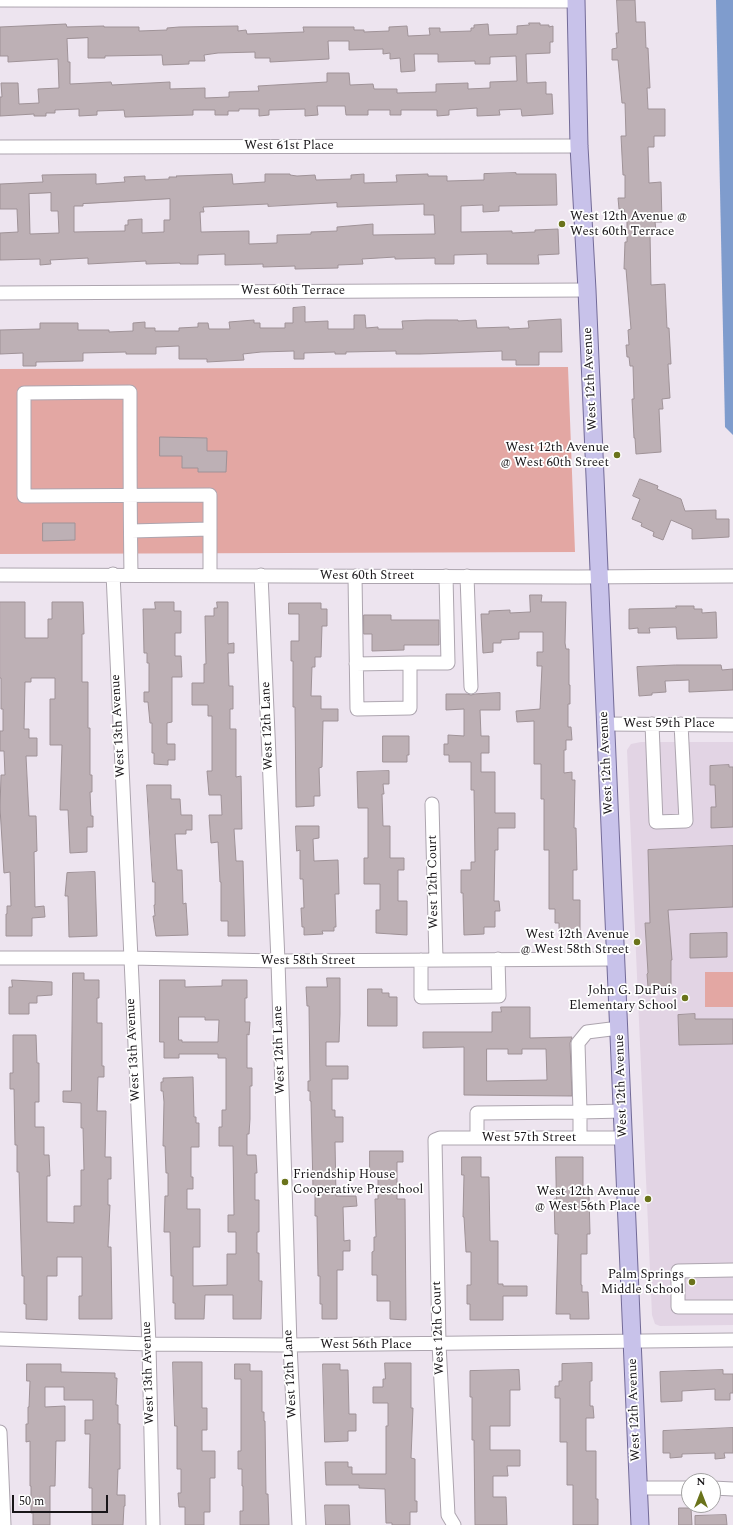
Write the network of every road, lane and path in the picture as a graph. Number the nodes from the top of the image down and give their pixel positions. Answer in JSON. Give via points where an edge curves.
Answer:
{"nodes":[{"id":1,"x":0,"y":0,"type":"edge"},
{"id":2,"x":576,"y":0,"type":"edge"},
{"id":3,"x":579,"y":146,"type":"junction"},
{"id":4,"x":0,"y":147,"type":"edge"},
{"id":5,"x":587,"y":290,"type":"junction"},
{"id":6,"x":0,"y":293,"type":"edge"},
{"id":7,"x":131,"y":496,"type":"junction"},
{"id":8,"x":210,"y":529,"type":"junction"},
{"id":9,"x":131,"y":531,"type":"junction"},
{"id":10,"x":113,"y":574,"type":"junction"},
{"id":11,"x":131,"y":574,"type":"junction"},
{"id":12,"x":0,"y":575,"type":"edge"},
{"id":13,"x":210,"y":575,"type":"junction"},
{"id":14,"x":261,"y":575,"type":"junction"},
{"id":15,"x":354,"y":576,"type":"junction"},
{"id":16,"x":446,"y":576,"type":"junction"},
{"id":17,"x":467,"y":576,"type":"junction"},
{"id":18,"x":733,"y":576,"type":"edge"},
{"id":19,"x":599,"y":577,"type":"junction"},
{"id":20,"x":410,"y":663,"type":"junction"},
{"id":21,"x":356,"y":664,"type":"junction"},
{"id":22,"x":471,"y":687,"type":"dead end"},
{"id":23,"x":605,"y":724,"type":"junction"},
{"id":24,"x":652,"y":724,"type":"junction"},
{"id":25,"x":681,"y":724,"type":"junction"},
{"id":26,"x":733,"y":725,"type":"edge"},
{"id":27,"x":432,"y":804,"type":"dead end"},
{"id":28,"x":0,"y":958,"type":"edge"},
{"id":29,"x":130,"y":958,"type":"junction"},
{"id":30,"x":498,"y":959,"type":"junction"},
{"id":31,"x":616,"y":959,"type":"junction"},
{"id":32,"x":421,"y":960,"type":"junction"},
{"id":33,"x":436,"y":960,"type":"junction"},
{"id":34,"x":278,"y":961,"type":"junction"},
{"id":35,"x":619,"y":1028,"type":"junction"},
{"id":36,"x":623,"y":1111,"type":"junction"},
{"id":37,"x":580,"y":1112,"type":"junction"},
{"id":38,"x":477,"y":1138,"type":"junction"},
{"id":39,"x":580,"y":1138,"type":"junction"},
{"id":40,"x":624,"y":1138,"type":"junction"},
{"id":41,"x":435,"y":1140,"type":"joint"},
{"id":42,"x":733,"y":1270,"type":"edge"},
{"id":43,"x":733,"y":1307,"type":"edge"},
{"id":44,"x":0,"y":1339,"type":"edge"},
{"id":45,"x":632,"y":1340,"type":"junction"},
{"id":46,"x":733,"y":1340,"type":"edge"},
{"id":47,"x":149,"y":1344,"type":"junction"},
{"id":48,"x":439,"y":1344,"type":"junction"},
{"id":49,"x":290,"y":1345,"type":"junction"},
{"id":50,"x":0,"y":1432,"type":"edge"},
{"id":51,"x":638,"y":1488,"type":"junction"},
{"id":52,"x":681,"y":1488,"type":"edge"},
{"id":53,"x":721,"y":1488,"type":"edge"},
{"id":54,"x":733,"y":1489,"type":"edge"},
{"id":55,"x":451,"y":1520,"type":"edge"},
{"id":56,"x":4,"y":1525,"type":"edge"},
{"id":57,"x":153,"y":1525,"type":"edge"},
{"id":58,"x":299,"y":1525,"type":"edge"},
{"id":59,"x":640,"y":1525,"type":"edge"}],
"edges":[{"from":1,"to":2,"type":"street"},
{"from":2,"to":3,"type":"main road","name":"West 12th Avenue"},
{"from":3,"to":4,"type":"street","name":"West 61st Place"},
{"from":3,"to":5,"type":"main road","name":"West 12th Avenue"},
{"from":5,"to":6,"type":"street","name":"West 60th Terrace"},
{"from":5,"to":19,"type":"main road","name":"West 12th Avenue"},
{"from":7,"to":7,"type":"street","via":[[130,392],[24,393],[24,496]]},
{"from":7,"to":8,"type":"street","via":[[210,495]]},
{"from":7,"to":9,"type":"street"},
{"from":8,"to":9,"type":"street"},
{"from":8,"to":13,"type":"street"},
{"from":9,"to":11,"type":"street"},
{"from":10,"to":11,"type":"street","name":"West 60th Street"},
{"from":10,"to":12,"type":"street","name":"West 60th Street"},
{"from":10,"to":29,"type":"street","name":"West 13th Avenue"},
{"from":11,"to":13,"type":"street","name":"West 60th Street"},
{"from":13,"to":14,"type":"street","name":"West 60th Street"},
{"from":14,"to":15,"type":"street","name":"West 60th Street"},
{"from":14,"to":34,"type":"street","name":"West 12th Lane"},
{"from":15,"to":16,"type":"street","name":"West 60th Street"},
{"from":15,"to":21,"type":"street"},
{"from":16,"to":17,"type":"street","name":"West 60th Street"},
{"from":16,"to":20,"type":"street","via":[[448,663]]},
{"from":17,"to":19,"type":"street","name":"West 60th Street"},
{"from":17,"to":22,"type":"street"},
{"from":18,"to":19,"type":"street","name":"West 60th Street"},
{"from":19,"to":23,"type":"main road","name":"West 12th Avenue"},
{"from":20,"to":21,"type":"street"},
{"from":20,"to":21,"type":"street","via":[[410,708],[357,709]]},
{"from":23,"to":24,"type":"street","name":"West 59th Place"},
{"from":23,"to":31,"type":"main road","name":"West 12th Avenue"},
{"from":24,"to":25,"type":"street","name":"West 59th Place"},
{"from":24,"to":25,"type":"street","via":[[656,822],[686,821]]},
{"from":25,"to":26,"type":"street","name":"West 59th Place"},
{"from":27,"to":33,"type":"street","name":"West 12th Court"},
{"from":28,"to":29,"type":"street","name":"West 58th Street"},
{"from":29,"to":34,"type":"street","name":"West 58th Street"},
{"from":29,"to":47,"type":"street","name":"West 13th Avenue"},
{"from":30,"to":31,"type":"street","name":"West 58th Street"},
{"from":30,"to":32,"type":"street","via":[[499,996],[436,997],[421,997]]},
{"from":30,"to":33,"type":"street","name":"West 58th Street"},
{"from":31,"to":35,"type":"main road","name":"West 12th Avenue"},
{"from":32,"to":33,"type":"street","name":"West 58th Street"},
{"from":32,"to":34,"type":"street","name":"West 58th Street"},
{"from":34,"to":49,"type":"street","name":"West 12th Lane"},
{"from":35,"to":36,"type":"main road","name":"West 12th Avenue"},
{"from":35,"to":37,"type":"street","via":[[587,1032],[578,1043]]},
{"from":36,"to":37,"type":"street"},
{"from":36,"to":40,"type":"main road","name":"West 12th Avenue"},
{"from":37,"to":38,"type":"street","via":[[477,1113]]},
{"from":37,"to":39,"type":"street"},
{"from":38,"to":39,"type":"street","name":"West 57th Street"},
{"from":38,"to":41,"type":"street","name":"West 57th Street"},
{"from":39,"to":40,"type":"street","name":"West 57th Street"},
{"from":40,"to":45,"type":"main road","name":"West 12th Avenue"},
{"from":41,"to":48,"type":"street","name":"West 12th Court"},
{"from":42,"to":43,"type":"street","via":[[678,1271],[678,1307]]},
{"from":44,"to":47,"type":"street","name":"West 56th Place"},
{"from":45,"to":46,"type":"street","name":"West 56th Place"},
{"from":45,"to":48,"type":"street","name":"West 56th Place"},
{"from":45,"to":51,"type":"main road","name":"West 12th Avenue"},
{"from":47,"to":49,"type":"street","name":"West 56th Place"},
{"from":47,"to":57,"type":"street","name":"West 13th Avenue"},
{"from":48,"to":49,"type":"street","name":"West 56th Place"},
{"from":48,"to":55,"type":"street","name":"West 12th Court"},
{"from":49,"to":58,"type":"street","name":"West 12th Lane"},
{"from":50,"to":56,"type":"street"},
{"from":51,"to":52,"type":"street"},
{"from":51,"to":59,"type":"main road","name":"West 12th Avenue"},
{"from":53,"to":54,"type":"street"}]}
